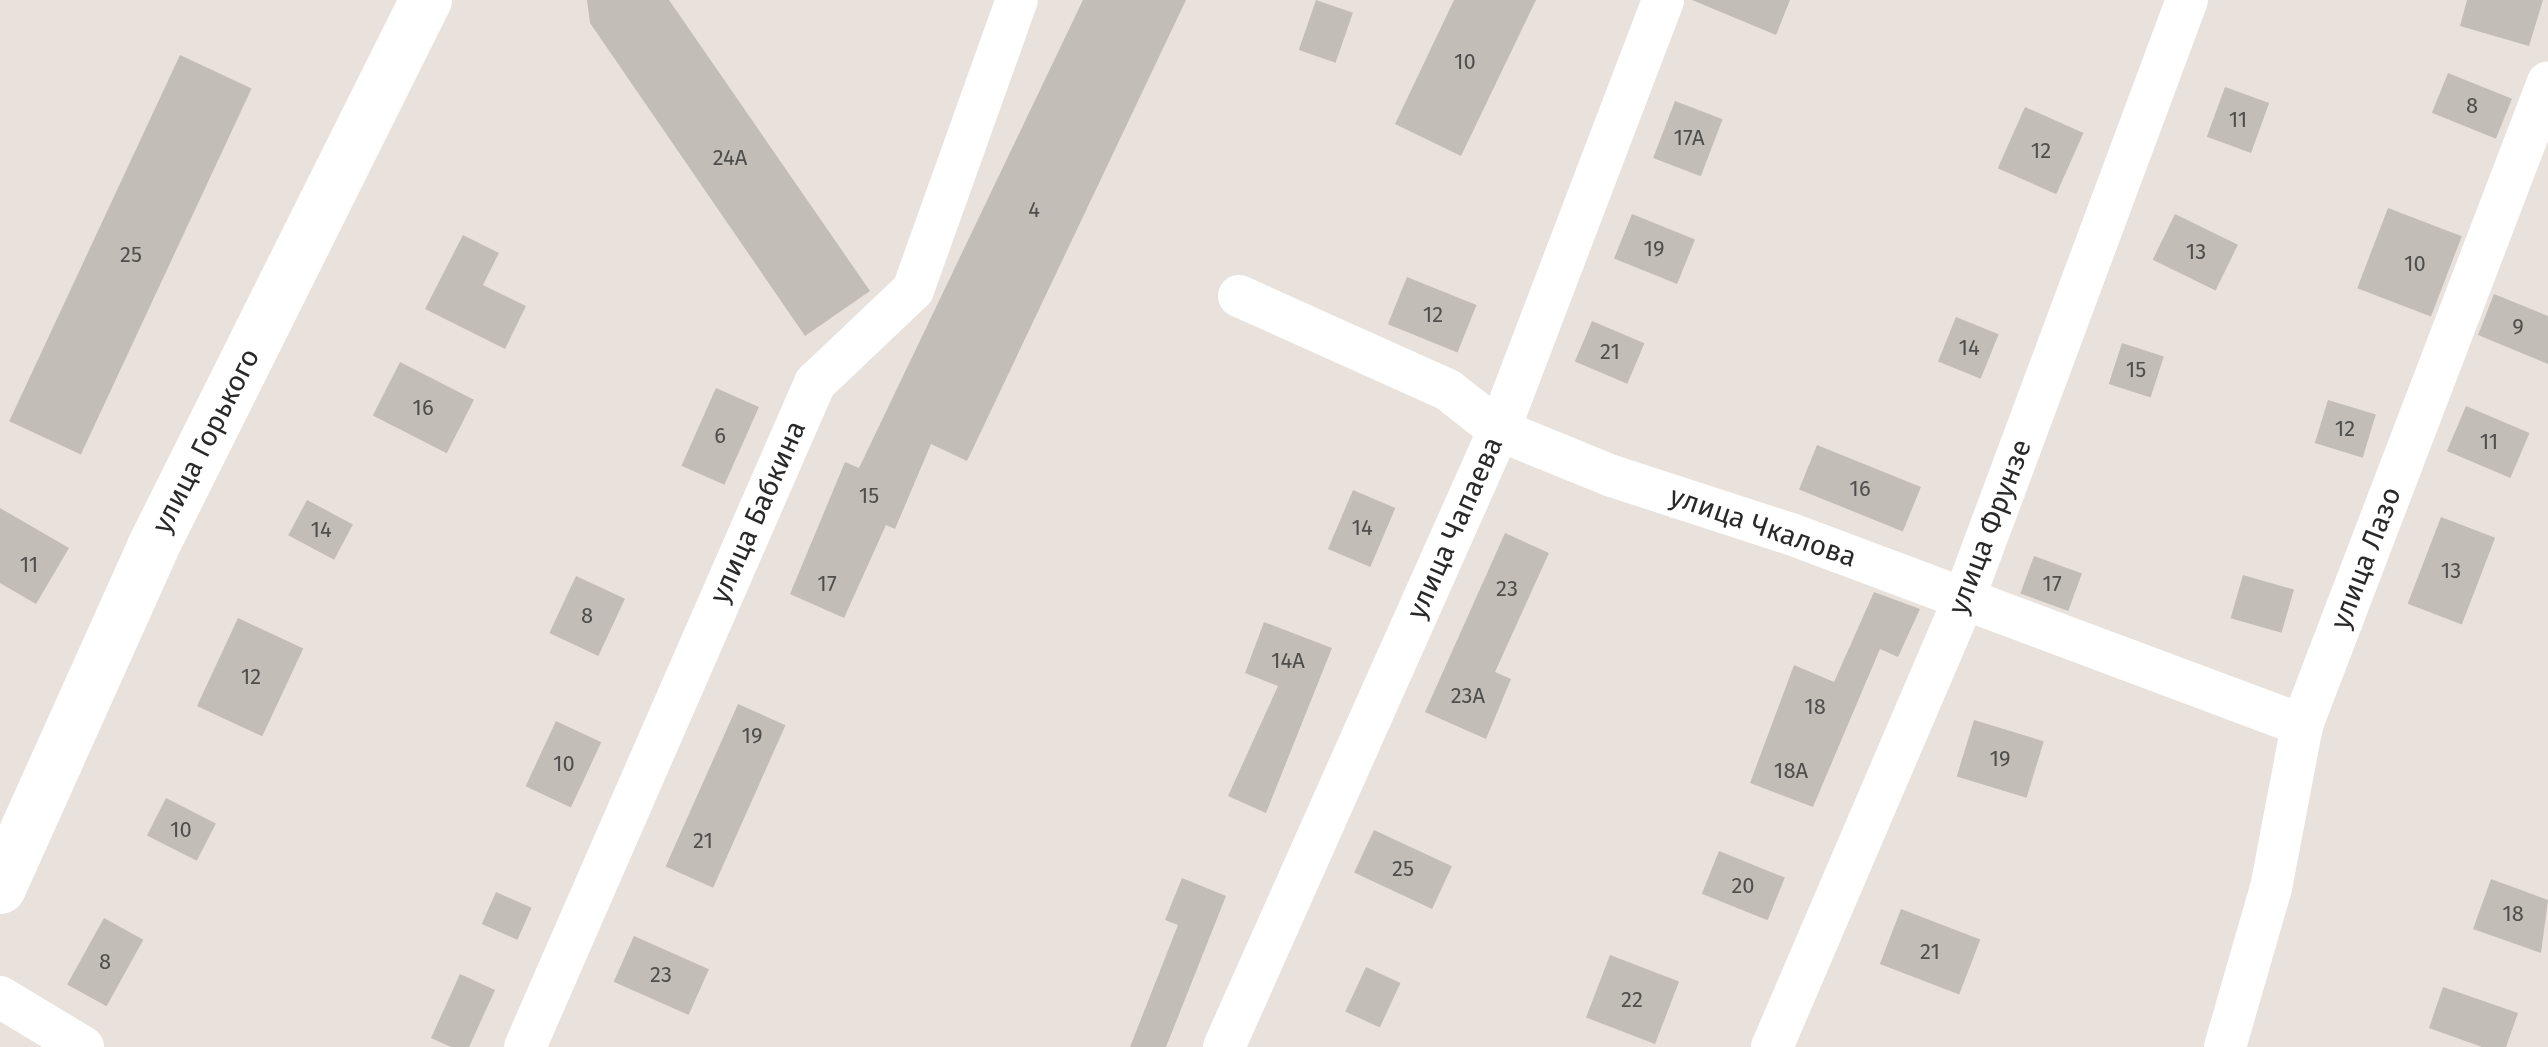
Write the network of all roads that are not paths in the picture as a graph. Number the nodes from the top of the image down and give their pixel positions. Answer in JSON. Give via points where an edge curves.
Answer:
{"nodes":[{"id":1,"x":426,"y":0,"type":"edge"},
{"id":2,"x":1017,"y":0,"type":"edge"},
{"id":3,"x":1663,"y":0,"type":"edge"},
{"id":4,"x":2187,"y":0,"type":"edge"},
{"id":5,"x":2548,"y":82,"type":"edge"},
{"id":6,"x":1239,"y":296,"type":"dead end"},
{"id":7,"x":1499,"y":430,"type":"junction"},
{"id":8,"x":1963,"y":601,"type":"junction"},
{"id":9,"x":2302,"y":724,"type":"junction"},
{"id":10,"x":0,"y":888,"type":"edge"},
{"id":11,"x":0,"y":997,"type":"edge"},
{"id":12,"x":83,"y":1047,"type":"edge"},
{"id":13,"x":525,"y":1047,"type":"edge"},
{"id":14,"x":1224,"y":1047,"type":"edge"},
{"id":15,"x":1772,"y":1047,"type":"edge"},
{"id":16,"x":2225,"y":1047,"type":"edge"}],
"edges":[{"from":1,"to":10,"type":"street","name":"улица Горького","via":[[152,549]]},
{"from":2,"to":13,"type":"street","name":"улица Бабкина","via":[[914,290],[815,383]]},
{"from":3,"to":7,"type":"street","name":"улица Чапаева"},
{"from":4,"to":8,"type":"street","name":"улица Фрунзе"},
{"from":5,"to":9,"type":"street","name":"улица Лазо"},
{"from":6,"to":7,"type":"street","name":"улица Чкалова","via":[[1448,390]]},
{"from":7,"to":8,"type":"street","name":"улица Чкалова"},
{"from":7,"to":14,"type":"street","name":"улица Чапаева"},
{"from":8,"to":9,"type":"street","name":"улица Чкалова"},
{"from":8,"to":15,"type":"street","name":"улица Фрунзе"},
{"from":9,"to":16,"type":"street","name":"улица Лазо","via":[[2271,888]]},
{"from":11,"to":12,"type":"street"}]}
